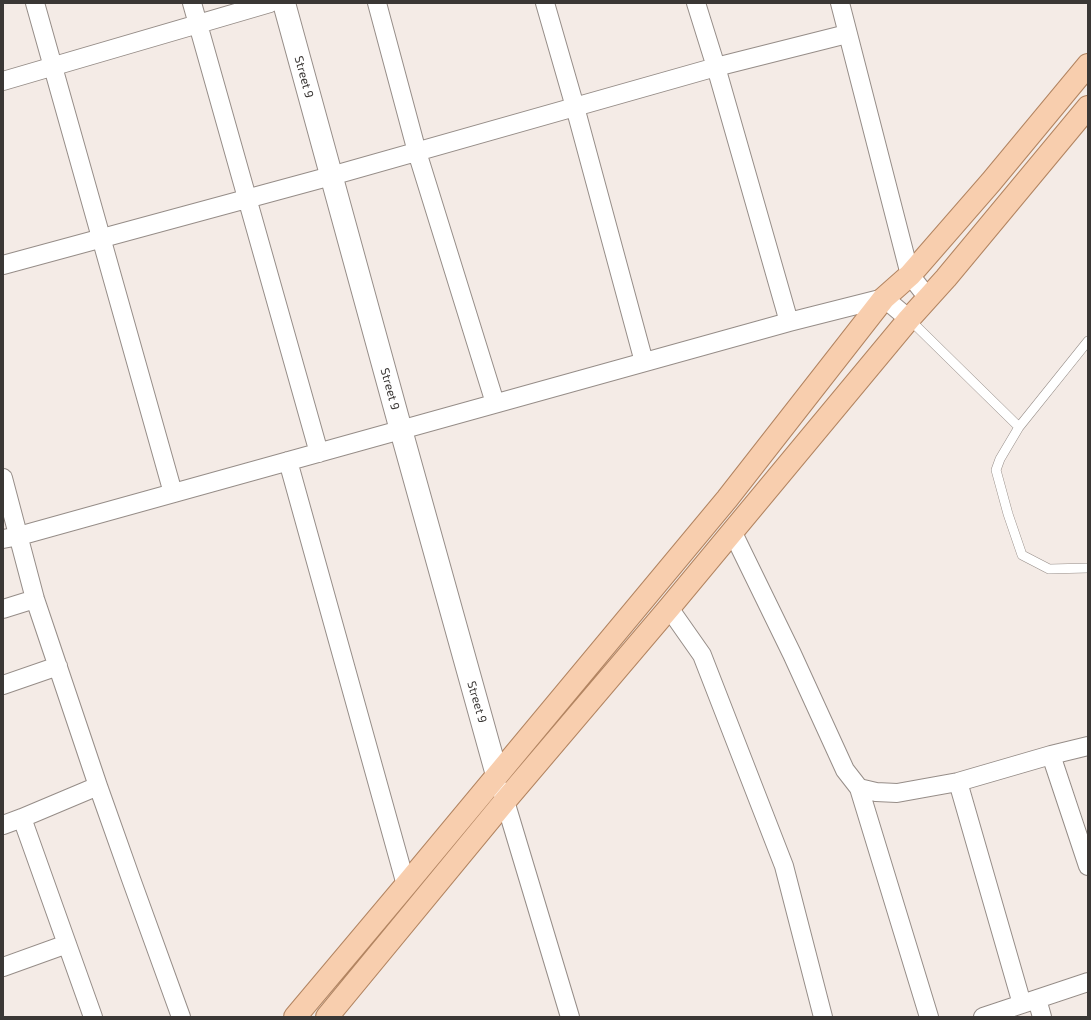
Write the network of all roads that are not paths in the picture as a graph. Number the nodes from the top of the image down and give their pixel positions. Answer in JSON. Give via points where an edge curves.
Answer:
{"nodes":[{"id":1,"x":35,"y":3,"type":"edge"},
{"id":2,"x":192,"y":3,"type":"edge"},
{"id":3,"x":270,"y":3,"type":"edge"},
{"id":4,"x":284,"y":3,"type":"edge"},
{"id":5,"x":377,"y":3,"type":"edge"},
{"id":6,"x":545,"y":3,"type":"edge"},
{"id":7,"x":696,"y":3,"type":"edge"},
{"id":8,"x":840,"y":3,"type":"edge"},
{"id":9,"x":198,"y":24,"type":"junction"},
{"id":10,"x":847,"y":34,"type":"junction"},
{"id":11,"x":1088,"y":65,"type":"edge"},
{"id":12,"x":54,"y":66,"type":"junction"},
{"id":13,"x":716,"y":67,"type":"junction"},
{"id":14,"x":3,"y":81,"type":"edge"},
{"id":15,"x":575,"y":106,"type":"junction"},
{"id":16,"x":1088,"y":107,"type":"edge"},
{"id":17,"x":417,"y":152,"type":"junction"},
{"id":18,"x":331,"y":176,"type":"junction"},
{"id":19,"x":247,"y":199,"type":"junction"},
{"id":20,"x":102,"y":238,"type":"junction"},
{"id":21,"x":3,"y":265,"type":"edge"},
{"id":22,"x":910,"y":275,"type":"junction"},
{"id":23,"x":884,"y":298,"type":"junction"},
{"id":24,"x":928,"y":298,"type":"junction"},
{"id":25,"x":909,"y":319,"type":"junction"},
{"id":26,"x":789,"y":322,"type":"junction"},
{"id":27,"x":1088,"y":341,"type":"edge"},
{"id":28,"x":644,"y":362,"type":"junction"},
{"id":29,"x":495,"y":403,"type":"junction"},
{"id":30,"x":1019,"y":427,"type":"junction"},
{"id":31,"x":401,"y":430,"type":"junction"},
{"id":32,"x":318,"y":453,"type":"junction"},
{"id":33,"x":288,"y":461,"type":"junction"},
{"id":34,"x":3,"y":478,"type":"edge"},
{"id":35,"x":173,"y":493,"type":"junction"},
{"id":36,"x":732,"y":531,"type":"junction"},
{"id":37,"x":11,"y":537,"type":"edge"},
{"id":38,"x":1088,"y":568,"type":"edge"},
{"id":39,"x":35,"y":599,"type":"junction"},
{"id":40,"x":669,"y":608,"type":"junction"},
{"id":41,"x":3,"y":609,"type":"edge"},
{"id":42,"x":58,"y":666,"type":"junction"},
{"id":43,"x":3,"y":684,"type":"edge"},
{"id":44,"x":1088,"y":746,"type":"edge"},
{"id":45,"x":1051,"y":755,"type":"junction"},
{"id":46,"x":497,"y":775,"type":"junction"},
{"id":47,"x":958,"y":782,"type":"junction"},
{"id":48,"x":98,"y":786,"type":"junction"},
{"id":49,"x":859,"y":788,"type":"junction"},
{"id":50,"x":505,"y":801,"type":"junction"},
{"id":51,"x":22,"y":818,"type":"junction"},
{"id":52,"x":3,"y":825,"type":"edge"},
{"id":53,"x":1088,"y":866,"type":"edge"},
{"id":54,"x":406,"y":886,"type":"junction"},
{"id":55,"x":67,"y":944,"type":"junction"},
{"id":56,"x":3,"y":967,"type":"edge"},
{"id":57,"x":1088,"y":982,"type":"edge"},
{"id":58,"x":1030,"y":1001,"type":"junction"},
{"id":59,"x":93,"y":1017,"type":"edge"},
{"id":60,"x":181,"y":1017,"type":"edge"},
{"id":61,"x":295,"y":1017,"type":"edge"},
{"id":62,"x":327,"y":1017,"type":"edge"},
{"id":63,"x":570,"y":1017,"type":"edge"},
{"id":64,"x":823,"y":1017,"type":"edge"},
{"id":65,"x":929,"y":1017,"type":"edge"},
{"id":66,"x":983,"y":1017,"type":"edge"},
{"id":67,"x":1042,"y":1017,"type":"edge"}],
"edges":[{"from":1,"to":12,"type":"street"},
{"from":2,"to":9,"type":"street"},
{"from":3,"to":9,"type":"street"},
{"from":4,"to":18,"type":"street","name":"Street 9"},
{"from":5,"to":17,"type":"street"},
{"from":6,"to":15,"type":"street"},
{"from":7,"to":13,"type":"street"},
{"from":8,"to":10,"type":"street"},
{"from":9,"to":12,"type":"street"},
{"from":9,"to":19,"type":"street"},
{"from":10,"to":13,"type":"street"},
{"from":10,"to":22,"type":"street"},
{"from":11,"to":22,"type":"main road"},
{"from":12,"to":14,"type":"street"},
{"from":12,"to":20,"type":"street"},
{"from":13,"to":15,"type":"street"},
{"from":13,"to":26,"type":"street"},
{"from":15,"to":17,"type":"street"},
{"from":15,"to":28,"type":"street"},
{"from":16,"to":24,"type":"main road"},
{"from":17,"to":18,"type":"street"},
{"from":17,"to":29,"type":"street"},
{"from":18,"to":19,"type":"street"},
{"from":18,"to":31,"type":"street","name":"Street 9"},
{"from":19,"to":20,"type":"street"},
{"from":19,"to":32,"type":"street"},
{"from":20,"to":21,"type":"street"},
{"from":20,"to":35,"type":"street"},
{"from":22,"to":23,"type":"main road"},
{"from":22,"to":24,"type":"street"},
{"from":23,"to":25,"type":"street"},
{"from":23,"to":26,"type":"street"},
{"from":23,"to":46,"type":"main road","via":[[727,500]]},
{"from":24,"to":25,"type":"main road"},
{"from":25,"to":30,"type":"lane"},
{"from":25,"to":36,"type":"main road"},
{"from":26,"to":28,"type":"street"},
{"from":27,"to":30,"type":"lane"},
{"from":28,"to":29,"type":"street"},
{"from":29,"to":31,"type":"street"},
{"from":30,"to":38,"type":"lane","via":[[996,470],[1022,555],[1049,569]]},
{"from":31,"to":32,"type":"street"},
{"from":31,"to":46,"type":"street","name":"Street 9"},
{"from":32,"to":33,"type":"street"},
{"from":33,"to":35,"type":"street"},
{"from":33,"to":54,"type":"street"},
{"from":34,"to":37,"type":"street"},
{"from":35,"to":37,"type":"street"},
{"from":36,"to":40,"type":"main road"},
{"from":36,"to":49,"type":"street","via":[[845,770]]},
{"from":37,"to":39,"type":"street"},
{"from":39,"to":41,"type":"street"},
{"from":39,"to":42,"type":"street"},
{"from":40,"to":50,"type":"main road"},
{"from":40,"to":64,"type":"street","via":[[702,655],[784,866]]},
{"from":42,"to":43,"type":"street"},
{"from":42,"to":48,"type":"street"},
{"from":44,"to":45,"type":"street"},
{"from":45,"to":47,"type":"street"},
{"from":45,"to":53,"type":"street"},
{"from":46,"to":50,"type":"street"},
{"from":46,"to":54,"type":"main road"},
{"from":47,"to":49,"type":"street","via":[[896,793]]},
{"from":47,"to":58,"type":"street"},
{"from":48,"to":51,"type":"street"},
{"from":48,"to":60,"type":"street"},
{"from":49,"to":65,"type":"street"},
{"from":50,"to":62,"type":"main road"},
{"from":50,"to":63,"type":"street"},
{"from":51,"to":52,"type":"street"},
{"from":51,"to":55,"type":"street"},
{"from":54,"to":61,"type":"main road"},
{"from":55,"to":56,"type":"street"},
{"from":55,"to":59,"type":"street"},
{"from":57,"to":58,"type":"street"},
{"from":58,"to":66,"type":"street"},
{"from":58,"to":67,"type":"street"}]}
